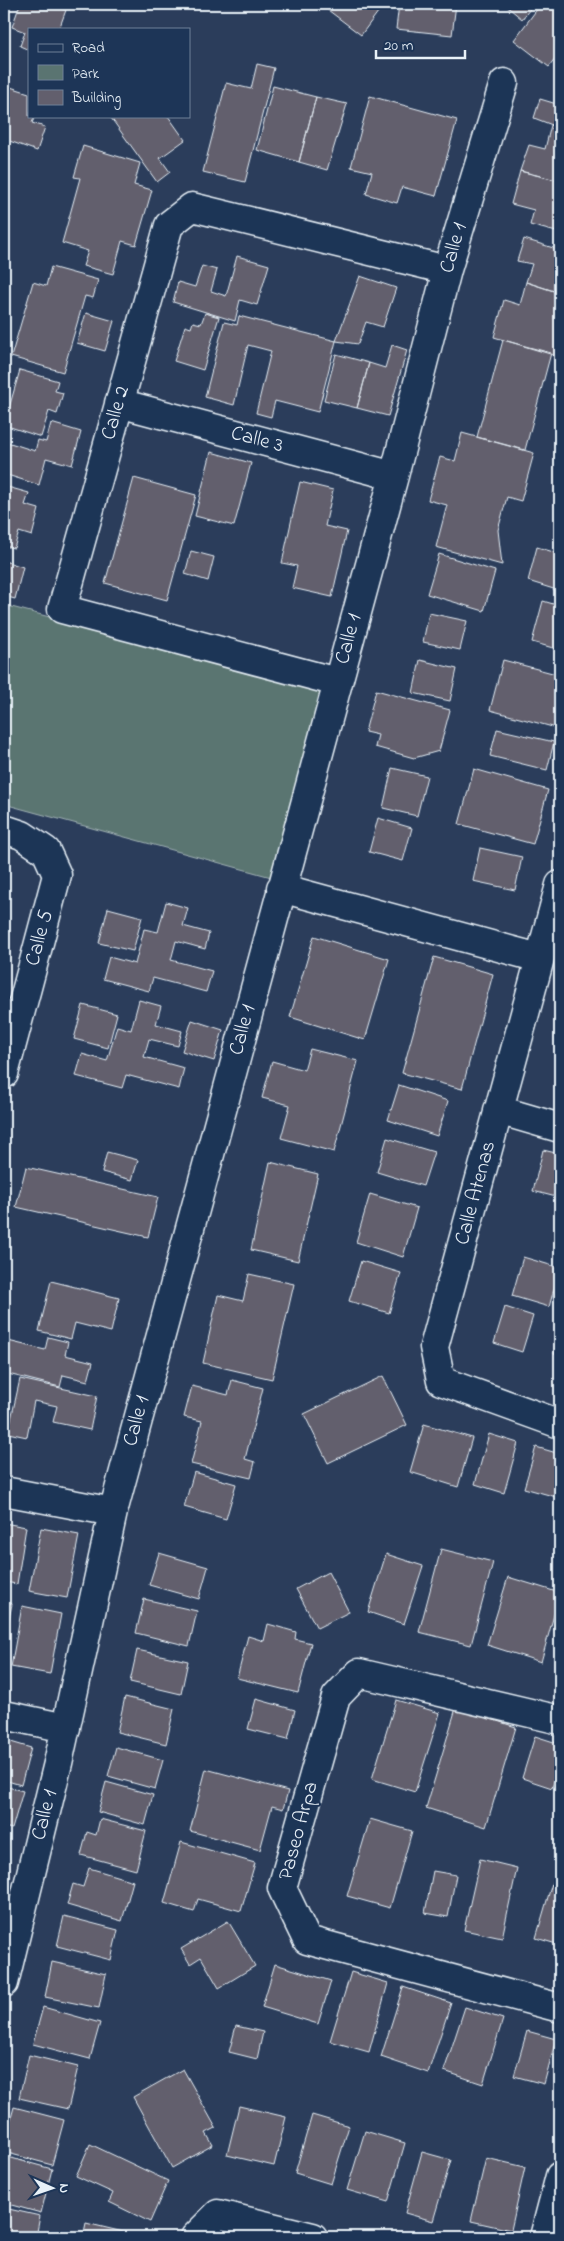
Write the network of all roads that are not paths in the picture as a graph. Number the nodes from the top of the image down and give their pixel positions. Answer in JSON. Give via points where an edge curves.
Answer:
{"nodes":[{"id":1,"x":504,"y":83,"type":"dead end"},
{"id":2,"x":447,"y":270,"type":"junction"},
{"id":3,"x":119,"y":403,"type":"junction"},
{"id":4,"x":394,"y":476,"type":"junction"},
{"id":5,"x":337,"y":682,"type":"junction"},
{"id":6,"x":4,"y":830,"type":"edge"},
{"id":7,"x":560,"y":885,"type":"edge"},
{"id":8,"x":281,"y":888,"type":"junction"},
{"id":9,"x":539,"y":958,"type":"junction"},
{"id":10,"x":4,"y":1074,"type":"edge"},
{"id":11,"x":498,"y":1110,"type":"junction"},
{"id":12,"x":560,"y":1128,"type":"edge"},
{"id":13,"x":560,"y":1424,"type":"edge"},
{"id":14,"x":4,"y":1491,"type":"edge"},
{"id":15,"x":113,"y":1512,"type":"junction"},
{"id":16,"x":4,"y":1715,"type":"edge"},
{"id":17,"x":560,"y":1720,"type":"edge"},
{"id":18,"x":66,"y":1728,"type":"junction"},
{"id":19,"x":4,"y":1983,"type":"edge"},
{"id":20,"x":560,"y":2008,"type":"edge"},
{"id":21,"x":560,"y":2176,"type":"edge"},
{"id":22,"x":195,"y":2237,"type":"edge"},
{"id":23,"x":313,"y":2237,"type":"edge"},
{"id":24,"x":544,"y":2237,"type":"edge"}],
"edges":[{"from":1,"to":2,"type":"street","name":"Calle 1"},
{"from":2,"to":3,"type":"street","name":"Calle 2","via":[[192,207],[169,225]]},
{"from":2,"to":4,"type":"street","name":"Calle 1"},
{"from":3,"to":4,"type":"street","name":"Calle 3"},
{"from":3,"to":5,"type":"street","name":"Calle 2","via":[[62,609]]},
{"from":4,"to":5,"type":"street","name":"Calle 1"},
{"from":5,"to":8,"type":"street","name":"Calle 1"},
{"from":6,"to":10,"type":"street","name":"Calle 5","via":[[22,835],[46,851],[57,875]]},
{"from":7,"to":9,"type":"street","name":"Calle Atenas"},
{"from":8,"to":9,"type":"street"},
{"from":8,"to":15,"type":"street","name":"Calle 1"},
{"from":9,"to":11,"type":"street","name":"Calle Atenas"},
{"from":11,"to":12,"type":"street"},
{"from":11,"to":13,"type":"street","name":"Calle Atenas","via":[[434,1347],[442,1381]]},
{"from":14,"to":15,"type":"street"},
{"from":15,"to":18,"type":"street","name":"Calle 1"},
{"from":16,"to":18,"type":"street"},
{"from":17,"to":20,"type":"street","name":"Paseo Arpa","via":[[359,1673],[336,1697],[282,1888],[307,1940]]},
{"from":18,"to":19,"type":"street","name":"Calle 1"},
{"from":21,"to":24,"type":"street"},
{"from":22,"to":23,"type":"street","via":[[218,2214]]}]}
